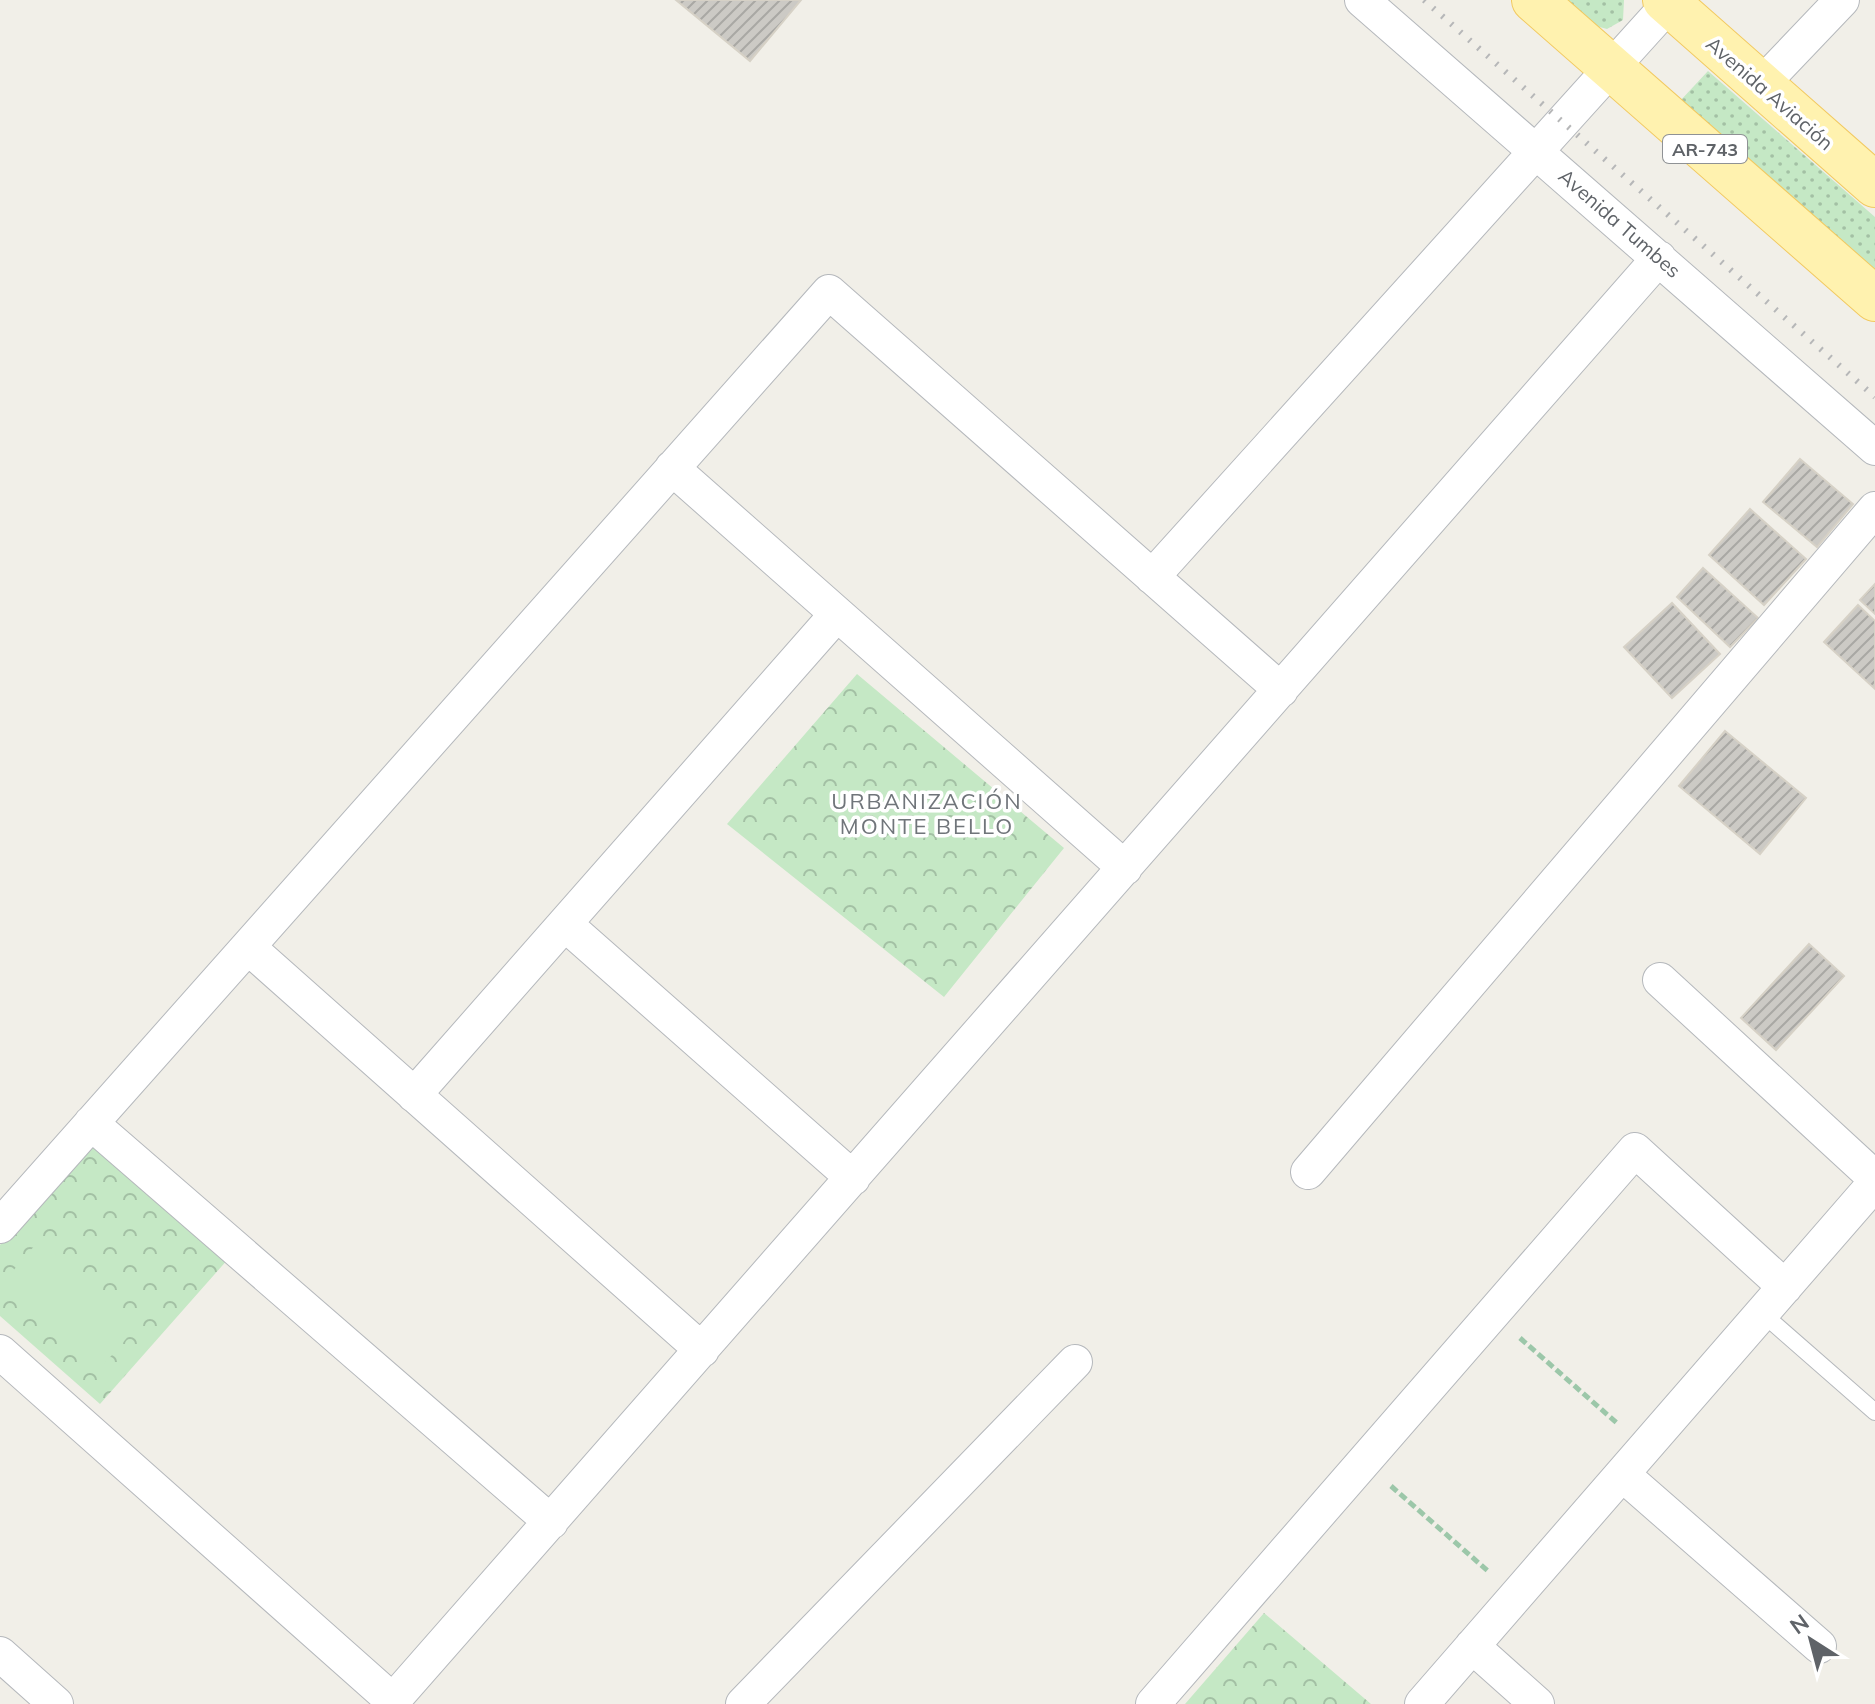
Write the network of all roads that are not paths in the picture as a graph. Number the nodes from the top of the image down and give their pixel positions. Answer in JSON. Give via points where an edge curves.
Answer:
{"nodes":[{"id":1,"x":1362,"y":0,"type":"edge"},
{"id":2,"x":1534,"y":0,"type":"edge"},
{"id":3,"x":1842,"y":0,"type":"edge"},
{"id":4,"x":1669,"y":1,"type":"edge"},
{"id":5,"x":1613,"y":67,"type":"junction"},
{"id":6,"x":1761,"y":85,"type":"junction"},
{"id":7,"x":1536,"y":149,"type":"junction"},
{"id":8,"x":1875,"y":185,"type":"edge"},
{"id":9,"x":1659,"y":258,"type":"junction"},
{"id":10,"x":1875,"y":299,"type":"edge"},
{"id":11,"x":1875,"y":448,"type":"edge"},
{"id":12,"x":672,"y":468,"type":"junction"},
{"id":13,"x":1875,"y":509,"type":"edge"},
{"id":14,"x":1152,"y":577,"type":"junction"},
{"id":15,"x":837,"y":614,"type":"junction"},
{"id":16,"x":1281,"y":690,"type":"junction"},
{"id":17,"x":1125,"y":868,"type":"junction"},
{"id":18,"x":565,"y":924,"type":"junction"},
{"id":19,"x":248,"y":947,"type":"junction"},
{"id":20,"x":1660,"y":980,"type":"dead end"},
{"id":21,"x":414,"y":1095,"type":"junction"},
{"id":22,"x":91,"y":1123,"type":"junction"},
{"id":23,"x":1308,"y":1172,"type":"dead end"},
{"id":24,"x":853,"y":1178,"type":"junction"},
{"id":25,"x":1875,"y":1181,"type":"edge"},
{"id":26,"x":0,"y":1226,"type":"edge"},
{"id":27,"x":1785,"y":1287,"type":"junction"},
{"id":28,"x":1762,"y":1313,"type":"junction"},
{"id":29,"x":702,"y":1350,"type":"junction"},
{"id":30,"x":0,"y":1352,"type":"edge"},
{"id":31,"x":1075,"y":1362,"type":"dead end"},
{"id":32,"x":1875,"y":1412,"type":"edge"},
{"id":33,"x":1622,"y":1474,"type":"junction"},
{"id":34,"x":551,"y":1522,"type":"junction"},
{"id":35,"x":1472,"y":1646,"type":"junction"},
{"id":36,"x":1819,"y":1646,"type":"dead end"},
{"id":37,"x":0,"y":1654,"type":"edge"},
{"id":38,"x":392,"y":1702,"type":"edge"},
{"id":39,"x":56,"y":1704,"type":"edge"},
{"id":40,"x":743,"y":1704,"type":"edge"},
{"id":41,"x":1153,"y":1704,"type":"edge"},
{"id":42,"x":1422,"y":1704,"type":"edge"},
{"id":43,"x":1537,"y":1704,"type":"edge"}],
"edges":[{"from":1,"to":7,"type":"street","name":"Avenida Tumbes"},
{"from":2,"to":5,"type":"main road","number":"AR-743"},
{"from":3,"to":6,"type":"street"},
{"from":4,"to":5,"type":"street"},
{"from":4,"to":6,"type":"main road","name":"Avenida Aviación"},
{"from":5,"to":7,"type":"street"},
{"from":5,"to":10,"type":"main road","number":"AR-743"},
{"from":6,"to":8,"type":"main road","name":"Avenida Aviación"},
{"from":7,"to":9,"type":"street","name":"Avenida Tumbes"},
{"from":7,"to":14,"type":"street"},
{"from":9,"to":11,"type":"street","name":"Avenida Tumbes"},
{"from":9,"to":16,"type":"street"},
{"from":12,"to":14,"type":"street","via":[[829,292]]},
{"from":12,"to":15,"type":"street"},
{"from":12,"to":19,"type":"street"},
{"from":13,"to":23,"type":"street"},
{"from":14,"to":16,"type":"street"},
{"from":15,"to":17,"type":"street"},
{"from":15,"to":18,"type":"street"},
{"from":16,"to":17,"type":"street"},
{"from":17,"to":24,"type":"street"},
{"from":18,"to":21,"type":"street"},
{"from":18,"to":24,"type":"street"},
{"from":19,"to":21,"type":"street"},
{"from":19,"to":22,"type":"street"},
{"from":20,"to":25,"type":"street"},
{"from":21,"to":29,"type":"street"},
{"from":22,"to":26,"type":"street"},
{"from":22,"to":34,"type":"street"},
{"from":24,"to":29,"type":"street"},
{"from":25,"to":27,"type":"street"},
{"from":27,"to":28,"type":"street"},
{"from":27,"to":41,"type":"street","via":[[1635,1150]]},
{"from":28,"to":32,"type":"lane"},
{"from":28,"to":33,"type":"street"},
{"from":29,"to":34,"type":"street"},
{"from":30,"to":38,"type":"street"},
{"from":31,"to":40,"type":"street"},
{"from":33,"to":35,"type":"street"},
{"from":33,"to":36,"type":"street"},
{"from":34,"to":38,"type":"street"},
{"from":35,"to":42,"type":"street"},
{"from":35,"to":43,"type":"street"},
{"from":37,"to":39,"type":"street"}]}
